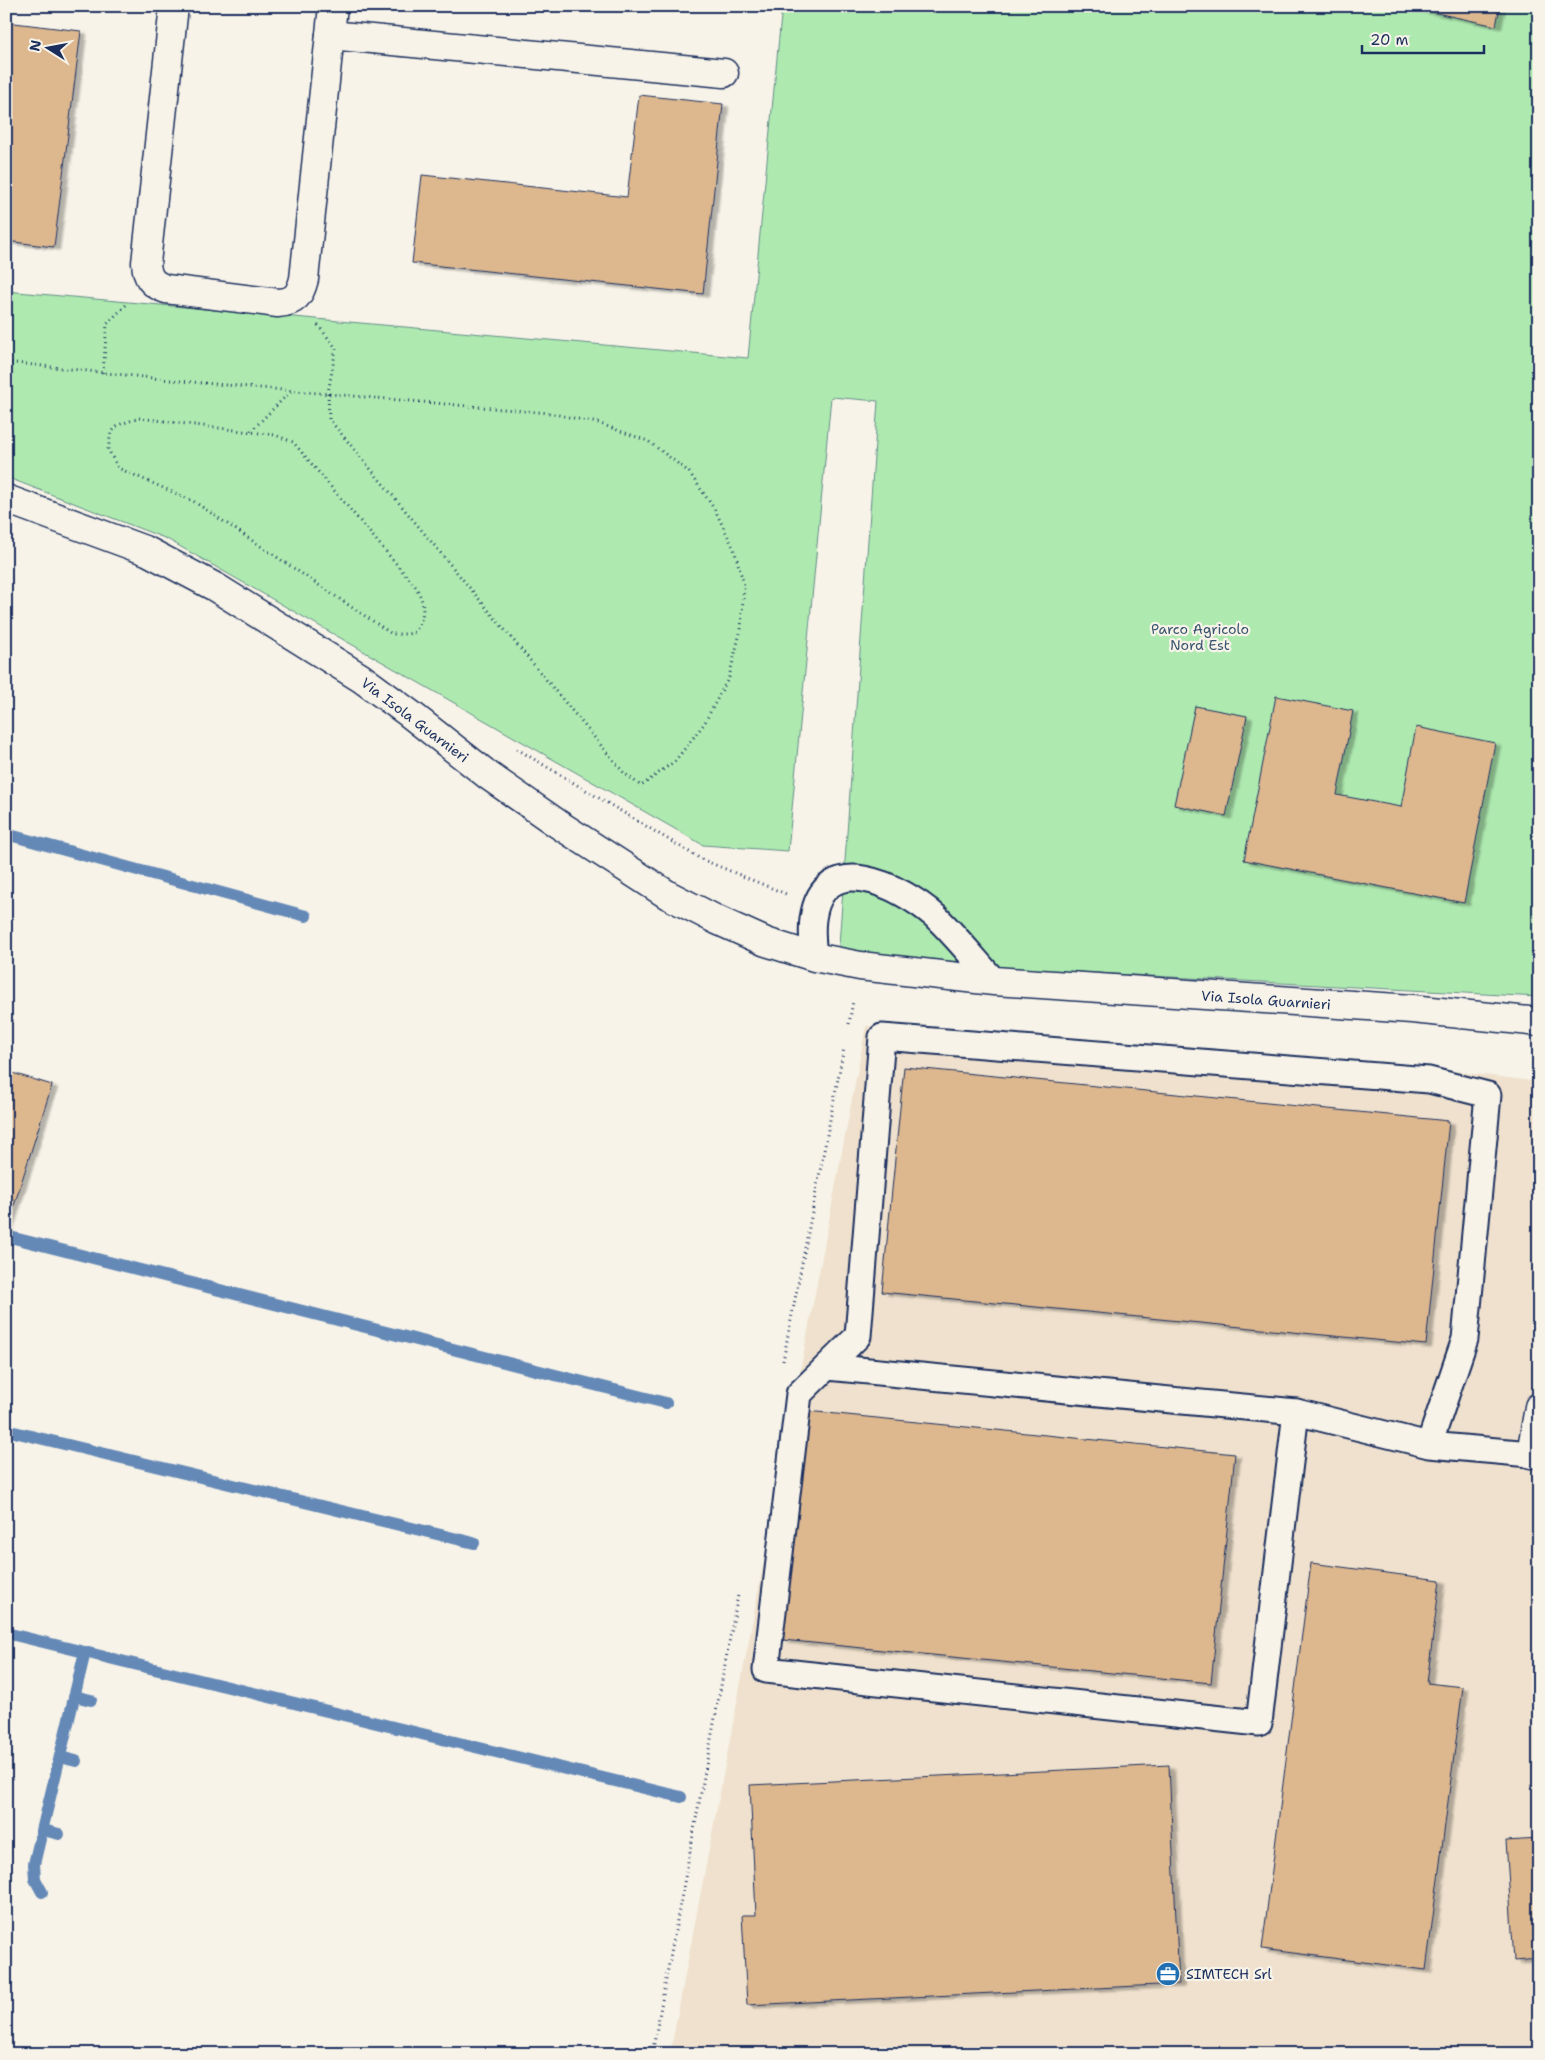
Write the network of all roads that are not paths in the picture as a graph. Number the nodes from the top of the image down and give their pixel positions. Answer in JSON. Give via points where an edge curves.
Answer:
{"nodes":[{"id":1,"x":174,"y":6,"type":"edge"},
{"id":2,"x":333,"y":6,"type":"edge"},
{"id":3,"x":330,"y":35,"type":"junction"},
{"id":4,"x":724,"y":73,"type":"dead end"},
{"id":5,"x":6,"y":499,"type":"edge"},
{"id":6,"x":814,"y":957,"type":"junction"},
{"id":7,"x":994,"y":981,"type":"junction"},
{"id":8,"x":1539,"y":1022,"type":"edge"},
{"id":9,"x":827,"y":1367,"type":"junction"},
{"id":10,"x":1539,"y":1407,"type":"edge"},
{"id":11,"x":1296,"y":1412,"type":"junction"},
{"id":12,"x":1429,"y":1445,"type":"junction"},
{"id":13,"x":1531,"y":1454,"type":"joint"}],
"edges":[{"from":1,"to":3,"type":"street","via":[[146,263],[150,280],[166,289],[278,303],[296,298],[304,279]]},
{"from":2,"to":3,"type":"street"},
{"from":3,"to":4,"type":"street"},
{"from":5,"to":6,"type":"street","name":"Via Isola Guarnieri","via":[[128,544],[189,572],[362,678],[534,808],[668,895],[750,936]]},
{"from":6,"to":7,"type":"street","name":"Via Isola Guarnieri","via":[[860,966]]},
{"from":6,"to":7,"type":"lane","via":[[813,920],[820,896],[834,882],[858,877],[901,892],[934,916]]},
{"from":7,"to":8,"type":"street","name":"Via Isola Guarnieri","via":[[1412,1009]]},
{"from":9,"to":11,"type":"lane"},
{"from":9,"to":11,"type":"lane","via":[[799,1394],[766,1670],[1259,1723]]},
{"from":9,"to":12,"type":"lane","via":[[858,1336],[882,1038],[1429,1080],[1488,1095],[1465,1339]]},
{"from":10,"to":13,"type":"street"},
{"from":11,"to":12,"type":"lane"},
{"from":12,"to":13,"type":"lane"}]}
